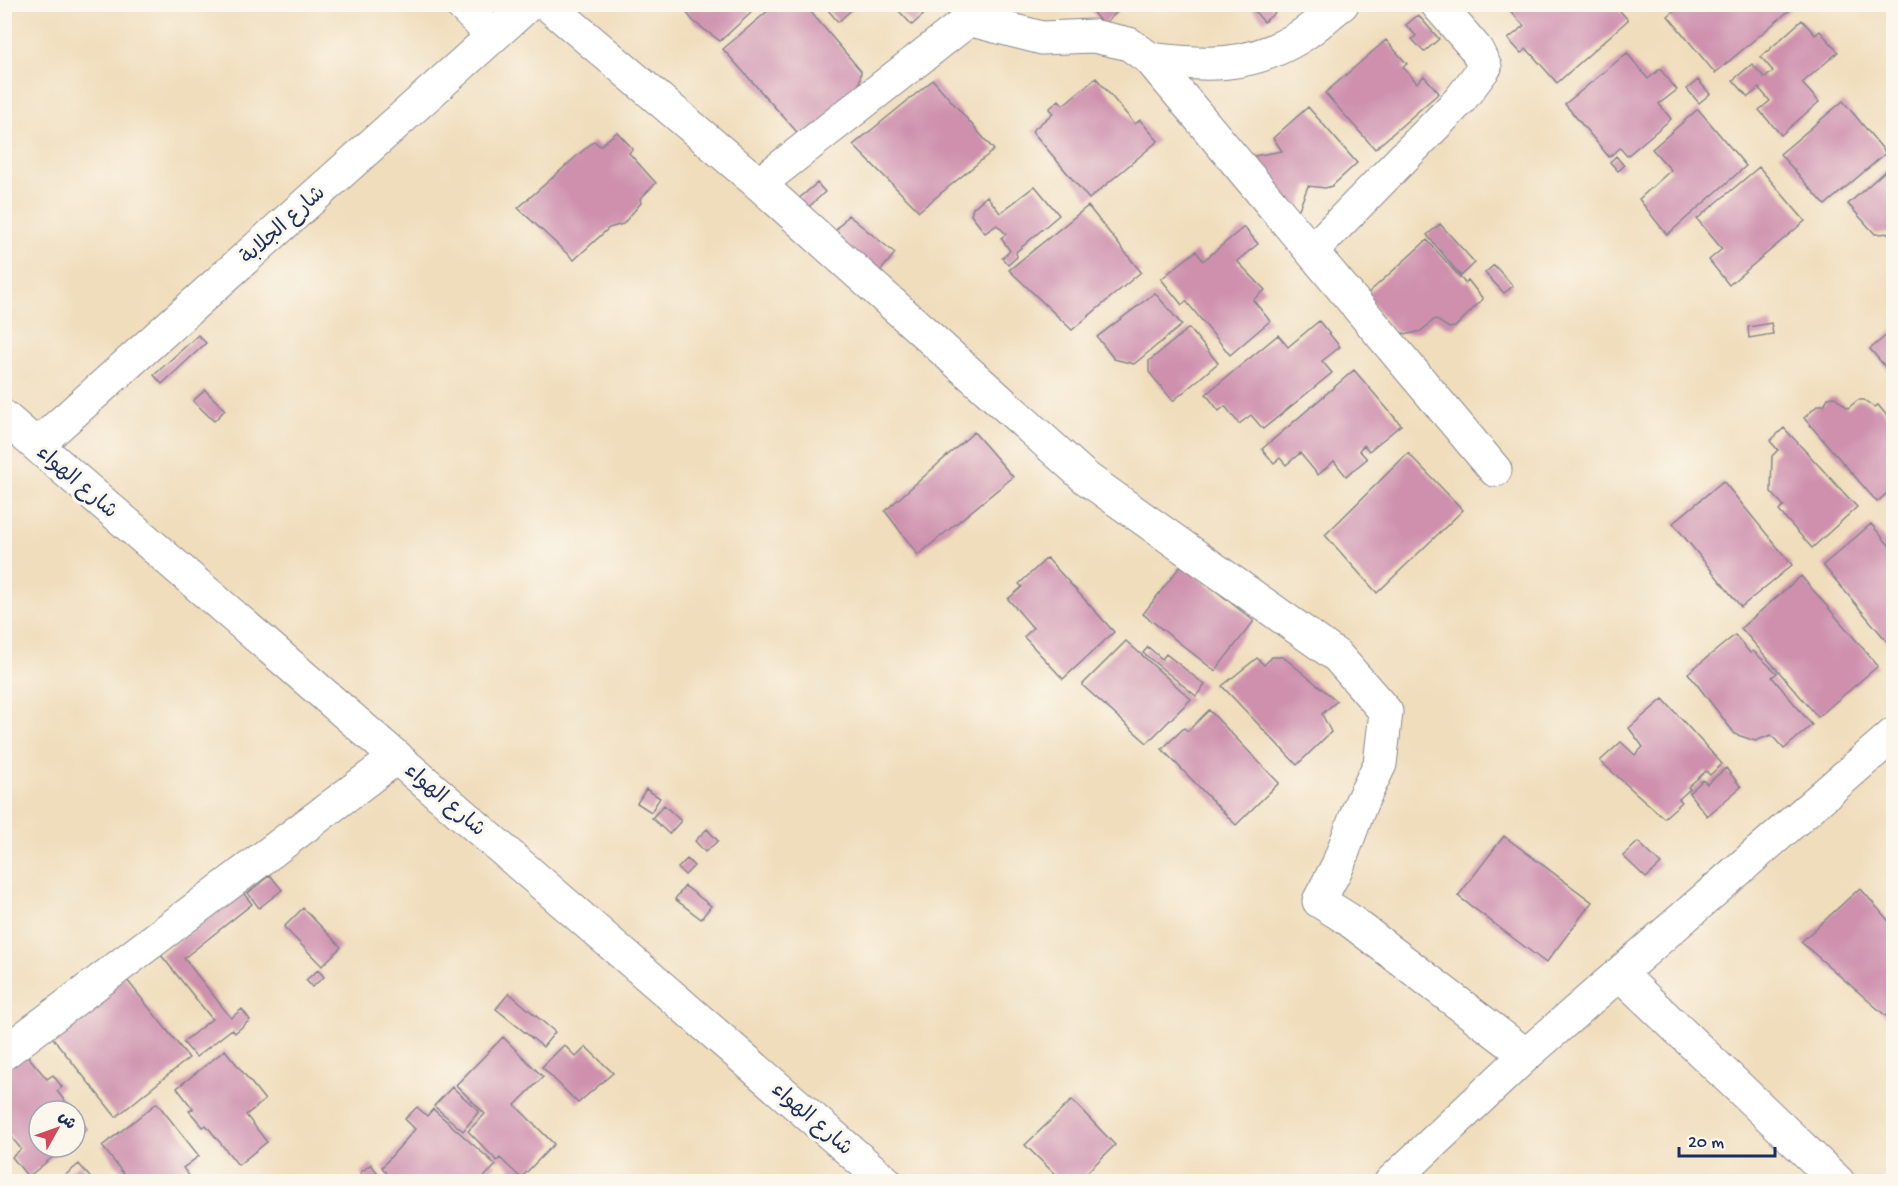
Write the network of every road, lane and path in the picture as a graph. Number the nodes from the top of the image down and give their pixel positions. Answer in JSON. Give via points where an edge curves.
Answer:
{"nodes":[{"id":1,"x":461,"y":4,"type":"edge"},
{"id":2,"x":529,"y":4,"type":"edge"},
{"id":3,"x":547,"y":4,"type":"edge"},
{"id":4,"x":1342,"y":4,"type":"edge"},
{"id":5,"x":1437,"y":4,"type":"edge"},
{"id":6,"x":978,"y":12,"type":"edge"},
{"id":7,"x":492,"y":35,"type":"junction"},
{"id":8,"x":1150,"y":59,"type":"junction"},
{"id":9,"x":759,"y":184,"type":"junction"},
{"id":10,"x":1312,"y":250,"type":"junction"},
{"id":11,"x":4,"y":417,"type":"edge"},
{"id":12,"x":36,"y":445,"type":"junction"},
{"id":13,"x":1495,"y":470,"type":"dead end"},
{"id":14,"x":1893,"y":734,"type":"edge"},
{"id":15,"x":397,"y":757,"type":"junction"},
{"id":16,"x":1620,"y":974,"type":"junction"},
{"id":17,"x":4,"y":1053,"type":"edge"},
{"id":18,"x":1526,"y":1055,"type":"junction"},
{"id":19,"x":886,"y":1182,"type":"edge"},
{"id":20,"x":1391,"y":1182,"type":"edge"},
{"id":21,"x":1838,"y":1182,"type":"edge"}],
"edges":[{"from":1,"to":7,"type":"street"},
{"from":2,"to":7,"type":"street","name":"شارع الجلابة"},
{"from":3,"to":9,"type":"street"},
{"from":4,"to":8,"type":"street","via":[[1299,38],[1260,57],[1194,65]]},
{"from":5,"to":10,"type":"street","via":[[1476,49],[1485,67],[1460,100]]},
{"from":6,"to":8,"type":"street","via":[[1042,38],[1094,36],[1129,44]]},
{"from":6,"to":9,"type":"street"},
{"from":7,"to":12,"type":"street","name":"شارع الجلابة"},
{"from":8,"to":10,"type":"street"},
{"from":9,"to":18,"type":"street","via":[[1086,478],[1337,656],[1352,672],[1386,712],[1380,764],[1319,901]]},
{"from":10,"to":13,"type":"street"},
{"from":11,"to":12,"type":"street","name":"شارع الهواء"},
{"from":12,"to":15,"type":"street","name":"شارع الهواء"},
{"from":14,"to":16,"type":"street"},
{"from":15,"to":17,"type":"street"},
{"from":15,"to":19,"type":"street","name":"شارع الهواء"},
{"from":16,"to":18,"type":"street"},
{"from":16,"to":21,"type":"street"},
{"from":18,"to":20,"type":"street"}]}
